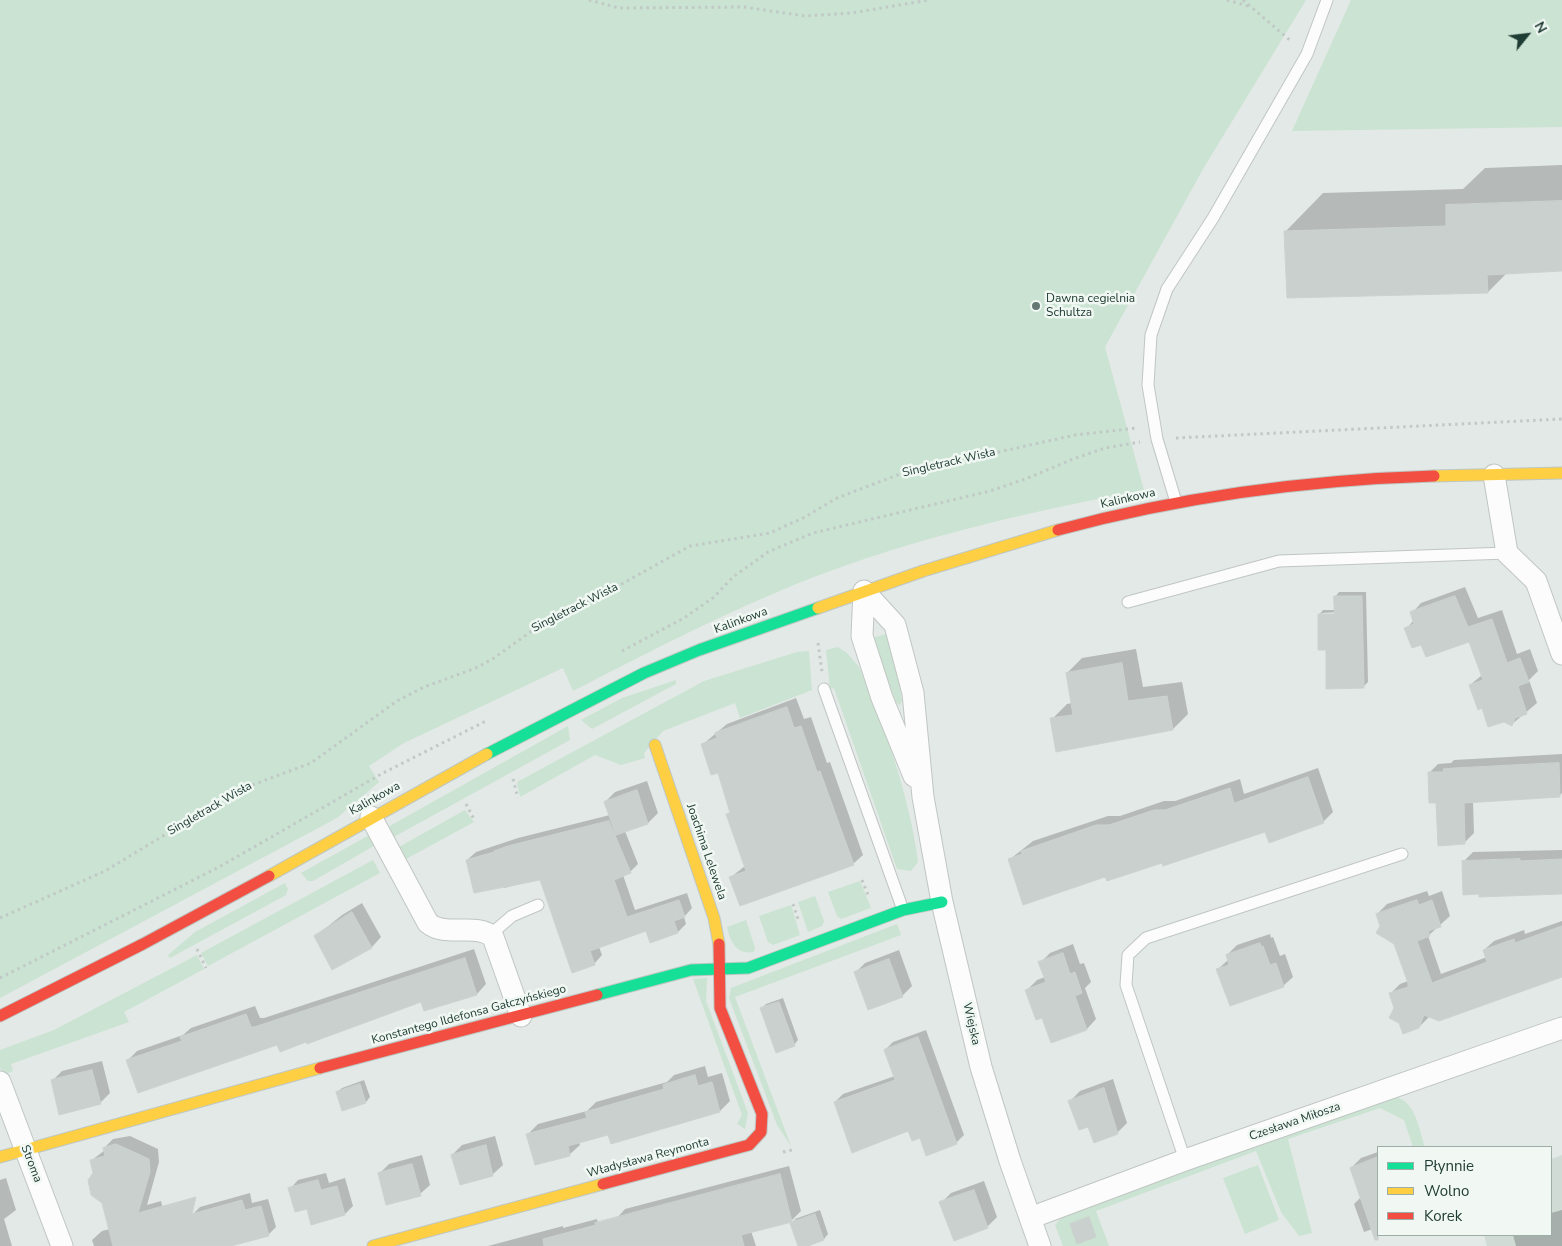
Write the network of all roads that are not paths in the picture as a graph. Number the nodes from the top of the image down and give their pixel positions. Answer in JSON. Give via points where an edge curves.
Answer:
{"nodes":[{"id":1,"x":1327,"y":0,"type":"edge"},
{"id":2,"x":1562,"y":472,"type":"edge"},
{"id":3,"x":1494,"y":475,"type":"junction"},
{"id":4,"x":1176,"y":502,"type":"junction"},
{"id":5,"x":1507,"y":554,"type":"junction"},
{"id":6,"x":864,"y":591,"type":"junction"},
{"id":7,"x":1128,"y":602,"type":"dead end"},
{"id":8,"x":1562,"y":654,"type":"edge"},
{"id":9,"x":824,"y":689,"type":"road end"},
{"id":10,"x":655,"y":746,"type":"dead end"},
{"id":11,"x":923,"y":797,"type":"junction"},
{"id":12,"x":371,"y":817,"type":"junction"},
{"id":13,"x":1402,"y":854,"type":"dead end"},
{"id":14,"x":942,"y":902,"type":"junction"},
{"id":15,"x":538,"y":905,"type":"dead end"},
{"id":16,"x":903,"y":910,"type":"junction"},
{"id":17,"x":490,"y":934,"type":"junction"},
{"id":18,"x":719,"y":971,"type":"junction"},
{"id":19,"x":0,"y":1016,"type":"edge"},
{"id":20,"x":521,"y":1016,"type":"junction"},
{"id":21,"x":1562,"y":1028,"type":"edge"},
{"id":22,"x":0,"y":1082,"type":"edge"},
{"id":23,"x":26,"y":1149,"type":"junction"},
{"id":24,"x":0,"y":1157,"type":"edge"},
{"id":25,"x":1185,"y":1160,"type":"junction"},
{"id":26,"x":1030,"y":1218,"type":"junction"},
{"id":27,"x":62,"y":1246,"type":"edge"},
{"id":28,"x":373,"y":1246,"type":"edge"},
{"id":29,"x":1040,"y":1246,"type":"edge"}],
"edges":[{"from":1,"to":4,"type":"lane","via":[[1307,54],[1168,290],[1151,335],[1148,385],[1155,425]]},
{"from":2,"to":3,"type":"street","name":"Kalinkowa"},
{"from":3,"to":4,"type":"street","name":"Kalinkowa","via":[[1355,479],[1266,487]]},
{"from":3,"to":5,"type":"street"},
{"from":4,"to":6,"type":"street","name":"Kalinkowa","via":[[992,550]]},
{"from":5,"to":7,"type":"lane","via":[[1278,561]]},
{"from":5,"to":8,"type":"street","via":[[1536,581]]},
{"from":6,"to":11,"type":"street","name":"Wiejska","via":[[862,636],[882,698]]},
{"from":6,"to":11,"type":"street","name":"Wiejska","via":[[895,625],[913,693]]},
{"from":6,"to":12,"type":"street","name":"Kalinkowa","via":[[664,664],[585,701]]},
{"from":9,"to":16,"type":"lane"},
{"from":10,"to":18,"type":"street","name":"Joachima Lelewela","via":[[714,918],[720,944]]},
{"from":11,"to":14,"type":"street","name":"Wiejska"},
{"from":12,"to":17,"type":"street","via":[[428,923],[438,929]]},
{"from":12,"to":19,"type":"street","name":"Kalinkowa","via":[[204,910]]},
{"from":13,"to":25,"type":"lane","via":[[1146,938],[1128,955],[1126,985]]},
{"from":14,"to":16,"type":"street","name":"Konstantego Ildefonsa Gałczyńskiego"},
{"from":14,"to":26,"type":"street","name":"Wiejska","via":[[984,1080]]},
{"from":15,"to":17,"type":"lane","via":[[512,916]]},
{"from":16,"to":18,"type":"street","name":"Konstantego Ildefonsa Gałczyńskiego","via":[[748,968]]},
{"from":17,"to":20,"type":"street"},
{"from":18,"to":20,"type":"street","name":"Konstantego Ildefonsa Gałczyńskiego","via":[[691,970]]},
{"from":18,"to":28,"type":"street","name":"Władysława Reymonta","via":[[720,1008],[762,1114],[762,1129],[757,1140],[749,1145]]},
{"from":20,"to":23,"type":"street","name":"Konstantego Ildefonsa Gałczyńskiego"},
{"from":21,"to":25,"type":"street","name":"Czesława Miłosza"},
{"from":22,"to":23,"type":"street","name":"Stroma"},
{"from":23,"to":24,"type":"street","name":"Konstantego Ildefonsa Gałczyńskiego"},
{"from":23,"to":27,"type":"street","name":"Stroma"},
{"from":25,"to":26,"type":"street","name":"Czesława Miłosza"},
{"from":26,"to":29,"type":"street","name":"Wiejska"}]}
